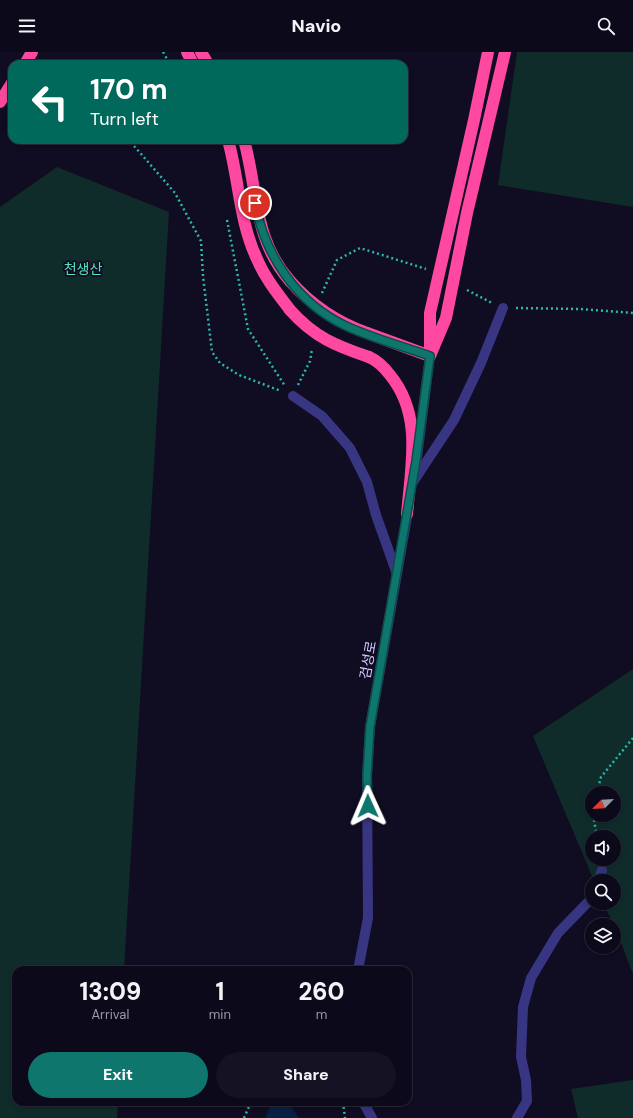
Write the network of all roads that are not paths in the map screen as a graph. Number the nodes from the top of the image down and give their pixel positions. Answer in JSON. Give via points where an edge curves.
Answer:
{"nodes":[{"id":1,"x":488,"y":52,"type":"edge"},
{"id":2,"x":505,"y":52,"type":"edge"},
{"id":3,"x":8,"y":90,"type":"edge"},
{"id":4,"x":0,"y":102,"type":"edge"},
{"id":5,"x":229,"y":144,"type":"edge"},
{"id":6,"x":245,"y":144,"type":"edge"},
{"id":7,"x":503,"y":308,"type":"road end"},
{"id":8,"x":430,"y":356,"type":"junction"},
{"id":9,"x":293,"y":396,"type":"road end"},
{"id":10,"x":413,"y":482,"type":"junction"},
{"id":11,"x":407,"y":514,"type":"junction"},
{"id":12,"x":397,"y":576,"type":"junction"},
{"id":13,"x":602,"y":870,"type":"dead end"},
{"id":14,"x":601,"y":874,"type":"edge"},
{"id":15,"x":585,"y":905,"type":"edge"},
{"id":16,"x":359,"y":966,"type":"edge"},
{"id":17,"x":365,"y":1106,"type":"edge"},
{"id":18,"x":372,"y":1118,"type":"edge"},
{"id":19,"x":517,"y":1118,"type":"edge"}],
"edges":[{"from":1,"to":8,"type":"highway","via":[[430,313]]},
{"from":2,"to":8,"type":"highway","via":[[467,213],[446,318]]},
{"from":3,"to":4,"type":"highway"},
{"from":5,"to":11,"type":"highway","bridge":true,"via":[[243,217],[254,252],[268,280],[290,310],[314,333],[331,343],[377,360],[394,380],[410,411],[413,433]]},
{"from":6,"to":8,"type":"highway","bridge":true,"via":[[260,226],[280,270],[306,299],[325,314],[346,326]]},
{"from":7,"to":10,"type":"street","via":[[482,363],[454,420]]},
{"from":8,"to":10,"type":"street","name":"검성로"},
{"from":9,"to":12,"type":"street","via":[[322,416],[350,448],[367,482]]},
{"from":10,"to":11,"type":"street","name":"검성로"},
{"from":11,"to":12,"type":"street","name":"검성로"},
{"from":12,"to":16,"type":"street","name":"검성로","via":[[370,727],[367,776],[368,918]]},
{"from":13,"to":14,"type":"street"},
{"from":15,"to":19,"type":"street","via":[[558,933],[531,978],[523,1007],[521,1057],[527,1101]]},
{"from":17,"to":18,"type":"street"}]}
